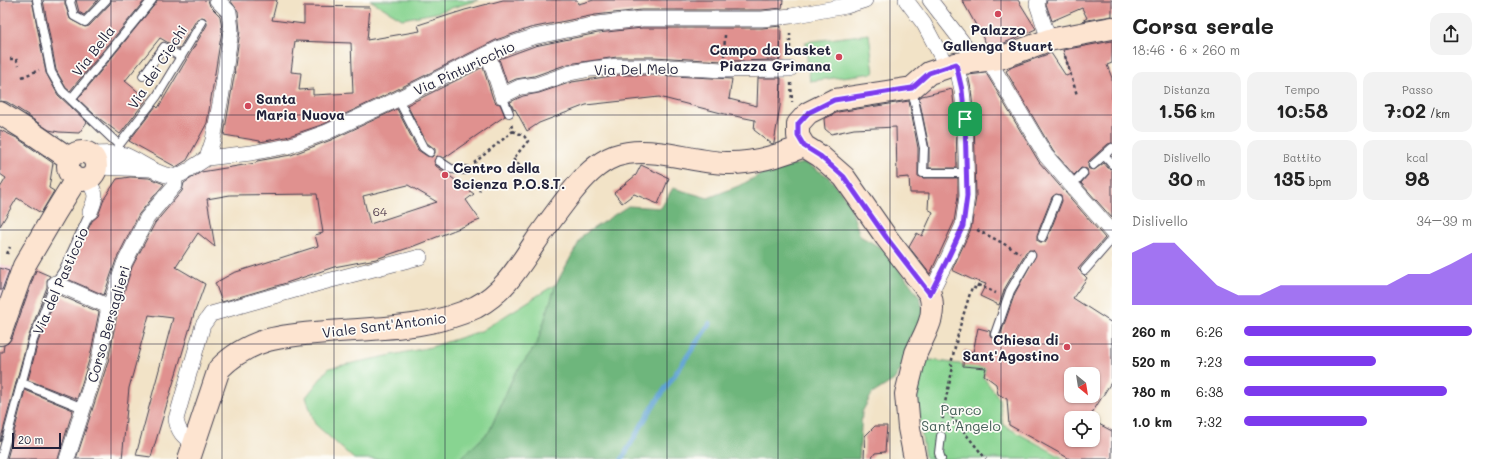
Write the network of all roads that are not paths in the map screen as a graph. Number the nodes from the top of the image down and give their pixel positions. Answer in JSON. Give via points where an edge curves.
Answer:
{"nodes":[{"id":1,"x":37,"y":0,"type":"edge"},
{"id":2,"x":71,"y":0,"type":"edge"},
{"id":3,"x":106,"y":0,"type":"edge"},
{"id":4,"x":152,"y":0,"type":"edge"},
{"id":5,"x":865,"y":0,"type":"edge"},
{"id":6,"x":906,"y":0,"type":"edge"},
{"id":7,"x":930,"y":0,"type":"edge"},
{"id":8,"x":1038,"y":0,"type":"edge"},
{"id":9,"x":215,"y":2,"type":"edge"},
{"id":10,"x":202,"y":22,"type":"dead end"},
{"id":11,"x":1112,"y":28,"type":"edge"},
{"id":12,"x":1055,"y":39,"type":"junction"},
{"id":13,"x":488,"y":54,"type":"junction"},
{"id":14,"x":181,"y":57,"type":"junction"},
{"id":15,"x":959,"y":65,"type":"junction"},
{"id":16,"x":790,"y":69,"type":"dead end"},
{"id":17,"x":143,"y":76,"type":"dead end"},
{"id":18,"x":912,"y":88,"type":"junction"},
{"id":19,"x":502,"y":96,"type":"junction"},
{"id":20,"x":71,"y":99,"type":"junction"},
{"id":21,"x":398,"y":99,"type":"junction"},
{"id":22,"x":0,"y":113,"type":"edge"},
{"id":23,"x":509,"y":113,"type":"road end"},
{"id":24,"x":804,"y":146,"type":"junction"},
{"id":25,"x":1112,"y":148,"type":"edge"},
{"id":26,"x":430,"y":152,"type":"dead end"},
{"id":27,"x":1104,"y":155,"type":"junction"},
{"id":28,"x":119,"y":156,"type":"junction"},
{"id":29,"x":207,"y":158,"type":"junction"},
{"id":30,"x":439,"y":162,"type":"dead end"},
{"id":31,"x":1112,"y":164,"type":"edge"},
{"id":32,"x":1093,"y":165,"type":"dead end"},
{"id":33,"x":84,"y":168,"type":"junction"},
{"id":34,"x":466,"y":170,"type":"road end"},
{"id":35,"x":966,"y":173,"type":"junction"},
{"id":36,"x":1083,"y":173,"type":"dead end"},
{"id":37,"x":173,"y":176,"type":"junction"},
{"id":38,"x":1071,"y":186,"type":"junction"},
{"id":39,"x":1057,"y":199,"type":"dead end"},
{"id":40,"x":88,"y":215,"type":"joint"},
{"id":41,"x":1112,"y":232,"type":"edge"},
{"id":42,"x":1042,"y":237,"type":"dead end"},
{"id":43,"x":1112,"y":238,"type":"edge"},
{"id":44,"x":1030,"y":256,"type":"road end"},
{"id":45,"x":420,"y":257,"type":"dead end"},
{"id":46,"x":1085,"y":270,"type":"dead end"},
{"id":47,"x":55,"y":283,"type":"junction"},
{"id":48,"x":930,"y":294,"type":"junction"},
{"id":49,"x":110,"y":307,"type":"junction"},
{"id":50,"x":0,"y":334,"type":"edge"},
{"id":51,"x":995,"y":334,"type":"dead end"},
{"id":52,"x":22,"y":383,"type":"junction"},
{"id":53,"x":84,"y":408,"type":"junction"},
{"id":54,"x":941,"y":436,"type":"road end"},
{"id":55,"x":191,"y":452,"type":"edge"},
{"id":56,"x":1,"y":459,"type":"edge"},
{"id":57,"x":68,"y":459,"type":"edge"},
{"id":58,"x":915,"y":459,"type":"edge"},
{"id":59,"x":941,"y":459,"type":"edge"}],
"edges":[{"from":1,"to":20,"type":"lane","via":[[52,72],[62,91]]},
{"from":2,"to":3,"type":"lane","via":[[74,16],[84,22]]},
{"from":4,"to":20,"type":"lane","name":"Via Bella"},
{"from":5,"to":13,"type":"street","name":"Via Pinturicchio","via":[[803,15],[642,19],[597,24],[533,37]]},
{"from":6,"to":15,"type":"street"},
{"from":7,"to":15,"type":"street"},
{"from":8,"to":12,"type":"street","via":[[1037,4]]},
{"from":9,"to":29,"type":"street","via":[[229,12],[231,30],[222,93]]},
{"from":10,"to":14,"type":"lane","name":"Via dei Ciechi"},
{"from":11,"to":12,"type":"main road"},
{"from":12,"to":15,"type":"main road","via":[[1000,58]]},
{"from":13,"to":19,"type":"street"},
{"from":13,"to":21,"type":"street","name":"Via Pinturicchio"},
{"from":14,"to":17,"type":"lane","via":[[164,47]]},
{"from":14,"to":28,"type":"lane","name":"Via dei Ciechi"},
{"from":15,"to":18,"type":"main road"},
{"from":15,"to":35,"type":"street","via":[[965,119]]},
{"from":15,"to":38,"type":"street"},
{"from":16,"to":19,"type":"street","name":"Via Del Melo","via":[[723,70],[618,66],[570,73]]},
{"from":18,"to":24,"type":"main road","via":[[834,100],[808,113],[798,124],[798,136]]},
{"from":18,"to":35,"type":"lane","via":[[924,148],[923,173]]},
{"from":19,"to":23,"type":"lane"},
{"from":20,"to":28,"type":"lane"},
{"from":21,"to":26,"type":"lane","via":[[423,148]]},
{"from":21,"to":29,"type":"street","name":"Via Pinturicchio","via":[[327,132],[288,146]]},
{"from":22,"to":33,"type":"main road"},
{"from":24,"to":48,"type":"main road","via":[[844,177]]},
{"from":24,"to":55,"type":"main road","name":"Viale Sant'Antonio","via":[[768,158],[745,162],[725,163],[635,152],[616,156],[601,163],[586,175],[555,213],[513,275],[492,296],[477,306],[454,316],[431,321],[282,336],[258,343],[227,360],[219,369]]},
{"from":25,"to":27,"type":"lane"},
{"from":27,"to":31,"type":"lane"},
{"from":27,"to":32,"type":"lane"},
{"from":28,"to":33,"type":"street"},
{"from":28,"to":37,"type":"street"},
{"from":29,"to":37,"type":"street","name":"Via Pinturicchio","via":[[178,176]]},
{"from":30,"to":34,"type":"lane","via":[[452,169]]},
{"from":33,"to":40,"type":"street","name":"Via del Pasticcio","via":[[96,192]]},
{"from":33,"to":50,"type":"main road","via":[[24,266]]},
{"from":35,"to":48,"type":"street","via":[[967,196],[963,226]]},
{"from":36,"to":38,"type":"lane"},
{"from":37,"to":49,"type":"street","name":"Corso Bersaglieri","via":[[174,185],[147,218],[124,264]]},
{"from":38,"to":41,"type":"street"},
{"from":39,"to":42,"type":"lane"},
{"from":40,"to":47,"type":"lane","name":"Via del Pasticcio","via":[[64,271]]},
{"from":43,"to":46,"type":"lane"},
{"from":44,"to":51,"type":"lane","via":[[1007,298]]},
{"from":45,"to":55,"type":"street","name":"Viale Sant'Antonio","via":[[211,314],[203,325],[176,419],[181,435]]},
{"from":47,"to":49,"type":"street"},
{"from":47,"to":52,"type":"lane","name":"Via del Pasticcio","via":[[34,340]]},
{"from":48,"to":58,"type":"main road","via":[[932,315],[916,355],[906,394]]},
{"from":49,"to":53,"type":"street","name":"Corso Bersaglieri","via":[[99,359]]},
{"from":52,"to":53,"type":"lane"},
{"from":52,"to":56,"type":"lane","name":"Via del Pasticcio"},
{"from":53,"to":57,"type":"street","name":"Corso Bersaglieri"},
{"from":54,"to":59,"type":"lane"}]}
